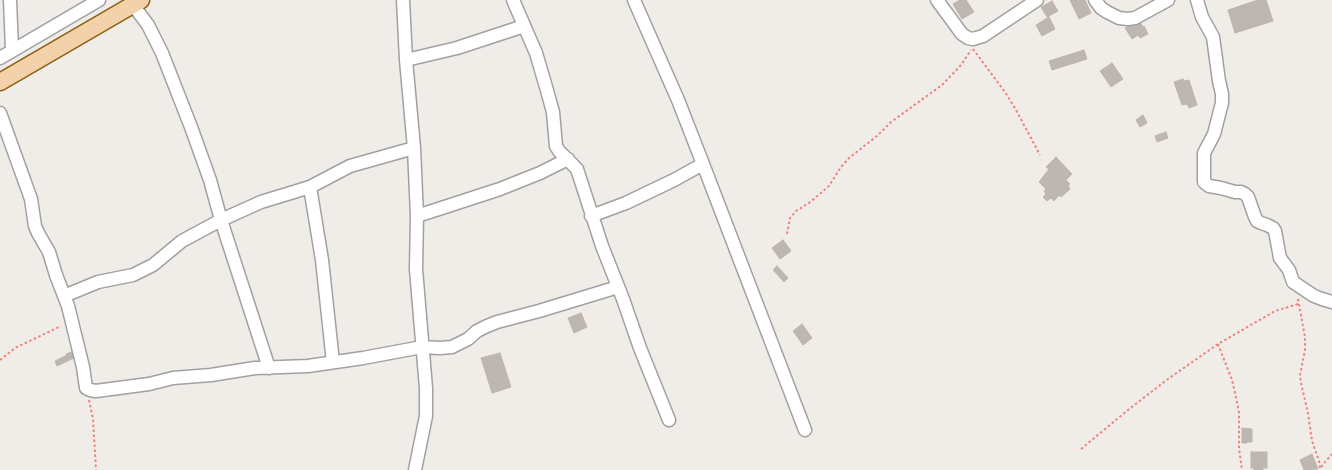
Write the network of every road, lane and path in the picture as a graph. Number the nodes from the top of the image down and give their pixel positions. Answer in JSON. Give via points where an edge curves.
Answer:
{"nodes":[{"id":1,"x":10,"y":0,"type":"edge"},
{"id":2,"x":99,"y":0,"type":"edge"},
{"id":3,"x":403,"y":0,"type":"edge"},
{"id":4,"x":513,"y":0,"type":"edge"},
{"id":5,"x":634,"y":0,"type":"edge"},
{"id":6,"x":937,"y":0,"type":"edge"},
{"id":7,"x":1037,"y":0,"type":"edge"},
{"id":8,"x":1095,"y":0,"type":"edge"},
{"id":9,"x":1168,"y":0,"type":"edge"},
{"id":10,"x":1196,"y":0,"type":"edge"},
{"id":11,"x":137,"y":2,"type":"edge"},
{"id":12,"x":524,"y":26,"type":"junction"},
{"id":13,"x":12,"y":50,"type":"junction"},
{"id":14,"x":0,"y":58,"type":"edge"},
{"id":15,"x":406,"y":60,"type":"junction"},
{"id":16,"x":0,"y":82,"type":"edge"},
{"id":17,"x":0,"y":113,"type":"edge"},
{"id":18,"x":414,"y":148,"type":"junction"},
{"id":19,"x":1040,"y":155,"type":"dead end"},
{"id":20,"x":568,"y":159,"type":"junction"},
{"id":21,"x":704,"y":164,"type":"junction"},
{"id":22,"x":310,"y":187,"type":"junction"},
{"id":23,"x":417,"y":216,"type":"junction"},
{"id":24,"x":592,"y":216,"type":"junction"},
{"id":25,"x":221,"y":220,"type":"junction"},
{"id":26,"x":787,"y":234,"type":"dead end"},
{"id":27,"x":1296,"y":285,"type":"junction"},
{"id":28,"x":618,"y":287,"type":"junction"},
{"id":29,"x":64,"y":296,"type":"junction"},
{"id":30,"x":1332,"y":302,"type":"edge"},
{"id":31,"x":1298,"y":304,"type":"junction"},
{"id":32,"x":72,"y":320,"type":"junction"},
{"id":33,"x":1218,"y":344,"type":"junction"},
{"id":34,"x":422,"y":347,"type":"junction"},
{"id":35,"x":0,"y":360,"type":"edge"},
{"id":36,"x":333,"y":362,"type":"junction"},
{"id":37,"x":269,"y":368,"type":"junction"},
{"id":38,"x":86,"y":388,"type":"junction"},
{"id":39,"x":669,"y":420,"type":"dead end"},
{"id":40,"x":805,"y":430,"type":"dead end"},
{"id":41,"x":1081,"y":449,"type":"dead end"},
{"id":42,"x":1332,"y":454,"type":"edge"},
{"id":43,"x":1320,"y":469,"type":"edge"},
{"id":44,"x":96,"y":470,"type":"edge"},
{"id":45,"x":415,"y":470,"type":"edge"},
{"id":46,"x":1242,"y":470,"type":"edge"}],
"edges":[{"from":1,"to":13,"type":"street"},
{"from":2,"to":13,"type":"street"},
{"from":3,"to":15,"type":"street"},
{"from":4,"to":12,"type":"street"},
{"from":5,"to":21,"type":"street"},
{"from":6,"to":7,"type":"street","via":[[962,34],[973,39],[983,36]]},
{"from":8,"to":9,"type":"street","via":[[1107,12],[1128,19]]},
{"from":10,"to":27,"type":"street","via":[[1213,37],[1222,94],[1214,134],[1204,153],[1204,182],[1248,197],[1257,221],[1273,228],[1280,258]]},
{"from":11,"to":16,"type":"main road"},
{"from":11,"to":25,"type":"street","via":[[173,81],[204,162]]},
{"from":12,"to":15,"type":"street","via":[[457,48]]},
{"from":12,"to":20,"type":"street","via":[[536,53],[553,112],[556,146]]},
{"from":13,"to":14,"type":"street"},
{"from":15,"to":18,"type":"street"},
{"from":17,"to":29,"type":"street","via":[[31,200],[35,226],[49,252]]},
{"from":18,"to":22,"type":"street","via":[[350,166]]},
{"from":18,"to":23,"type":"street"},
{"from":19,"to":26,"type":"path","via":[[1012,104],[972,48],[942,84],[849,158],[829,186],[796,211],[790,218]]},
{"from":20,"to":23,"type":"street","via":[[508,186]]},
{"from":20,"to":24,"type":"street","via":[[577,169]]},
{"from":21,"to":24,"type":"street","via":[[626,203]]},
{"from":21,"to":40,"type":"street"},
{"from":22,"to":25,"type":"street","via":[[262,202]]},
{"from":22,"to":36,"type":"street"},
{"from":23,"to":34,"type":"street","via":[[416,269]]},
{"from":24,"to":28,"type":"street"},
{"from":25,"to":29,"type":"street","via":[[182,241],[153,265]]},
{"from":25,"to":37,"type":"street"},
{"from":27,"to":30,"type":"street","via":[[1317,298]]},
{"from":27,"to":31,"type":"path"},
{"from":28,"to":34,"type":"street","via":[[492,324],[452,347]]},
{"from":28,"to":39,"type":"street"},
{"from":29,"to":32,"type":"street"},
{"from":31,"to":33,"type":"path","via":[[1275,311]]},
{"from":31,"to":43,"type":"path","via":[[1305,337],[1301,383]]},
{"from":32,"to":35,"type":"path","via":[[14,348]]},
{"from":32,"to":38,"type":"street"},
{"from":33,"to":41,"type":"path","via":[[1154,389]]},
{"from":33,"to":46,"type":"path","via":[[1236,397]]},
{"from":34,"to":36,"type":"street"},
{"from":34,"to":45,"type":"street","via":[[426,416]]},
{"from":36,"to":37,"type":"street"},
{"from":37,"to":38,"type":"street","via":[[172,378],[96,391]]},
{"from":38,"to":44,"type":"path","via":[[93,419]]},
{"from":42,"to":43,"type":"path"}]}
